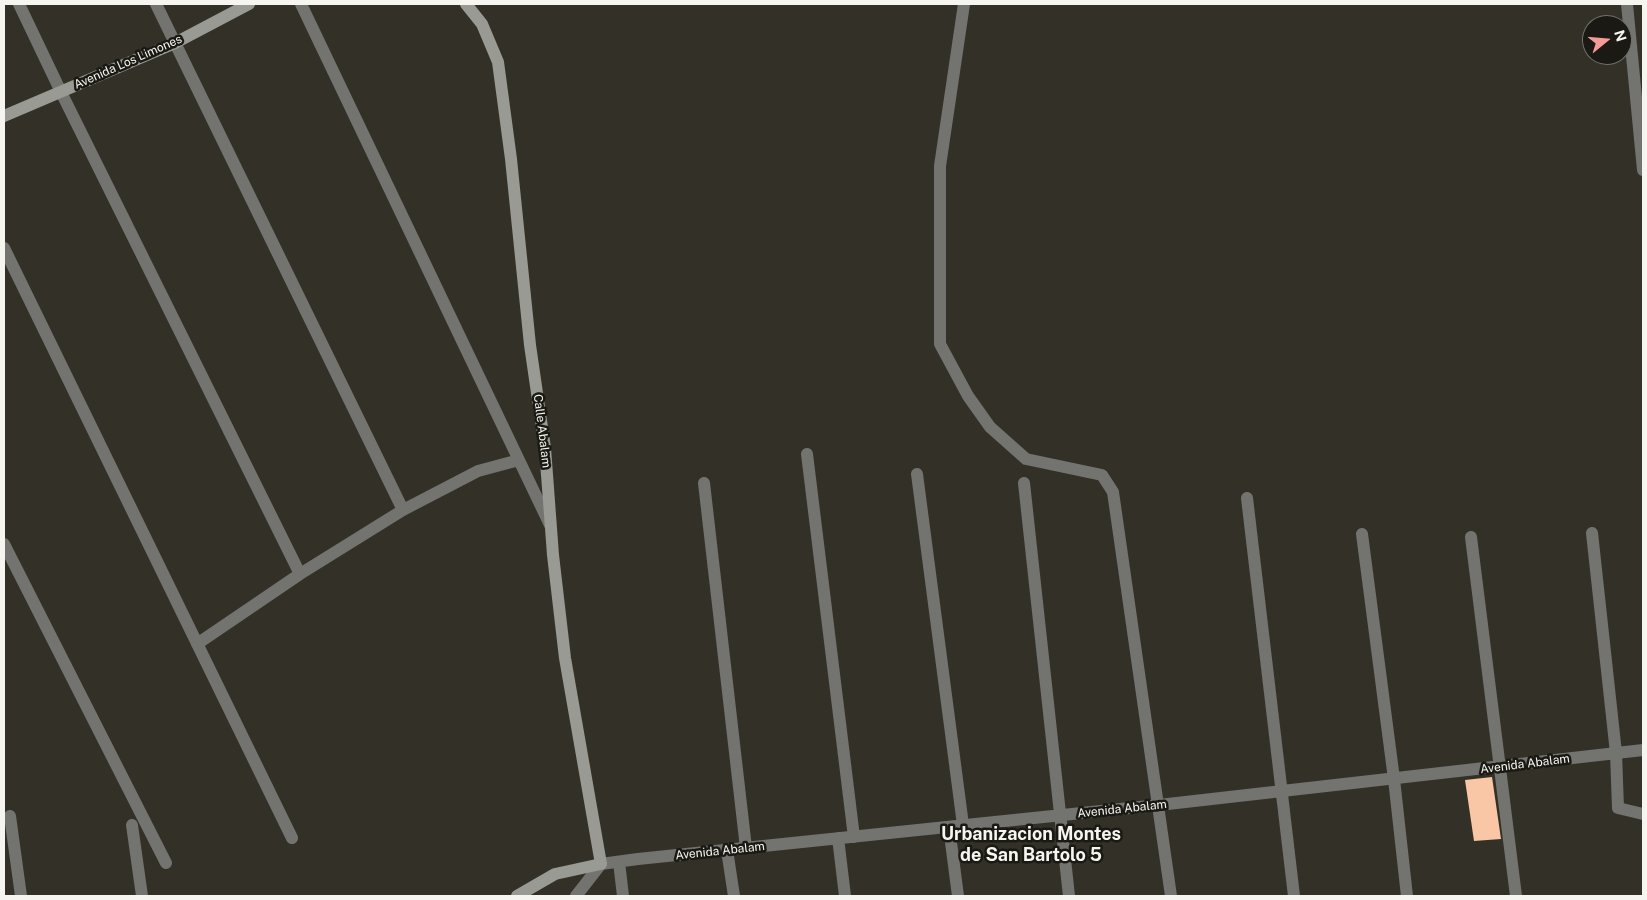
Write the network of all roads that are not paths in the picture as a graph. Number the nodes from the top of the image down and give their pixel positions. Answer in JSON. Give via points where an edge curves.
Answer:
{"nodes":[{"id":1,"x":19,"y":4,"type":"edge"},
{"id":2,"x":156,"y":4,"type":"edge"},
{"id":3,"x":249,"y":4,"type":"edge"},
{"id":4,"x":301,"y":4,"type":"edge"},
{"id":5,"x":466,"y":4,"type":"edge"},
{"id":6,"x":964,"y":4,"type":"edge"},
{"id":7,"x":1627,"y":4,"type":"edge"},
{"id":8,"x":175,"y":43,"type":"junction"},
{"id":9,"x":61,"y":92,"type":"junction"},
{"id":10,"x":4,"y":116,"type":"edge"},
{"id":11,"x":1643,"y":170,"type":"edge"},
{"id":12,"x":4,"y":248,"type":"edge"},
{"id":13,"x":807,"y":454,"type":"dead end"},
{"id":14,"x":519,"y":460,"type":"junction"},
{"id":15,"x":917,"y":474,"type":"dead end"},
{"id":16,"x":704,"y":483,"type":"dead end"},
{"id":17,"x":1024,"y":483,"type":"dead end"},
{"id":18,"x":1247,"y":498,"type":"dead end"},
{"id":19,"x":403,"y":510,"type":"junction"},
{"id":20,"x":551,"y":526,"type":"junction"},
{"id":21,"x":1592,"y":533,"type":"dead end"},
{"id":22,"x":1362,"y":534,"type":"dead end"},
{"id":23,"x":1472,"y":537,"type":"dead end"},
{"id":24,"x":4,"y":544,"type":"edge"},
{"id":25,"x":300,"y":574,"type":"junction"},
{"id":26,"x":197,"y":644,"type":"junction"},
{"id":27,"x":1643,"y":750,"type":"edge"},
{"id":28,"x":1616,"y":754,"type":"junction"},
{"id":29,"x":1500,"y":767,"type":"junction"},
{"id":30,"x":1394,"y":779,"type":"junction"},
{"id":31,"x":1282,"y":792,"type":"junction"},
{"id":32,"x":1159,"y":805,"type":"junction"},
{"id":33,"x":1643,"y":814,"type":"edge"},
{"id":34,"x":10,"y":816,"type":"dead end"},
{"id":35,"x":1059,"y":816,"type":"junction"},
{"id":36,"x":132,"y":825,"type":"dead end"},
{"id":37,"x":963,"y":825,"type":"junction"},
{"id":38,"x":949,"y":827,"type":"junction"},
{"id":39,"x":854,"y":837,"type":"junction"},
{"id":40,"x":292,"y":838,"type":"dead end"},
{"id":41,"x":838,"y":838,"type":"junction"},
{"id":42,"x":746,"y":848,"type":"junction"},
{"id":43,"x":727,"y":850,"type":"junction"},
{"id":44,"x":619,"y":862,"type":"junction"},
{"id":45,"x":166,"y":863,"type":"dead end"},
{"id":46,"x":601,"y":864,"type":"junction"},
{"id":47,"x":21,"y":896,"type":"edge"},
{"id":48,"x":142,"y":896,"type":"edge"},
{"id":49,"x":517,"y":896,"type":"edge"},
{"id":50,"x":576,"y":896,"type":"edge"},
{"id":51,"x":623,"y":896,"type":"edge"},
{"id":52,"x":734,"y":896,"type":"edge"},
{"id":53,"x":845,"y":896,"type":"edge"},
{"id":54,"x":958,"y":896,"type":"edge"},
{"id":55,"x":1070,"y":896,"type":"edge"},
{"id":56,"x":1171,"y":896,"type":"edge"},
{"id":57,"x":1294,"y":896,"type":"edge"},
{"id":58,"x":1406,"y":896,"type":"edge"},
{"id":59,"x":1516,"y":896,"type":"edge"}],
"edges":[{"from":1,"to":9,"type":"street"},
{"from":2,"to":8,"type":"street"},
{"from":3,"to":8,"type":"street","name":"Avenida Los Limones"},
{"from":4,"to":14,"type":"street"},
{"from":5,"to":20,"type":"street","name":"Calle Abalam","via":[[482,24],[498,62],[530,345],[546,448]]},
{"from":6,"to":32,"type":"street","via":[[940,166],[940,344],[968,396],[990,427],[1026,459],[1102,475],[1113,492]]},
{"from":7,"to":11,"type":"street"},
{"from":8,"to":9,"type":"street","name":"Avenida Los Limones"},
{"from":8,"to":19,"type":"street"},
{"from":9,"to":10,"type":"street","name":"Avenida Los Limones"},
{"from":9,"to":25,"type":"street"},
{"from":12,"to":26,"type":"street"},
{"from":13,"to":39,"type":"street"},
{"from":14,"to":19,"type":"street","via":[[478,471]]},
{"from":14,"to":20,"type":"street"},
{"from":15,"to":37,"type":"street"},
{"from":16,"to":42,"type":"street"},
{"from":17,"to":35,"type":"street"},
{"from":18,"to":31,"type":"street"},
{"from":19,"to":25,"type":"street"},
{"from":20,"to":46,"type":"street","name":"Calle Abalam","via":[[565,658]]},
{"from":21,"to":28,"type":"street"},
{"from":22,"to":30,"type":"street"},
{"from":23,"to":29,"type":"street"},
{"from":24,"to":45,"type":"street"},
{"from":25,"to":26,"type":"street"},
{"from":26,"to":40,"type":"street"},
{"from":27,"to":28,"type":"street","name":"Avenida Abalam"},
{"from":28,"to":29,"type":"street","name":"Avenida Abalam"},
{"from":28,"to":33,"type":"street","via":[[1618,808]]},
{"from":29,"to":30,"type":"street","name":"Avenida Abalam"},
{"from":29,"to":59,"type":"street"},
{"from":30,"to":31,"type":"street","name":"Avenida Abalam"},
{"from":30,"to":58,"type":"street"},
{"from":31,"to":32,"type":"street","name":"Avenida Abalam"},
{"from":31,"to":57,"type":"street"},
{"from":32,"to":35,"type":"street","name":"Avenida Abalam"},
{"from":32,"to":56,"type":"street"},
{"from":34,"to":47,"type":"street"},
{"from":35,"to":37,"type":"street","name":"Avenida Abalam"},
{"from":35,"to":55,"type":"street"},
{"from":36,"to":48,"type":"street"},
{"from":37,"to":38,"type":"street","name":"Avenida Abalam"},
{"from":38,"to":39,"type":"street","name":"Avenida Abalam"},
{"from":38,"to":54,"type":"street"},
{"from":39,"to":41,"type":"street","name":"Avenida Abalam"},
{"from":41,"to":42,"type":"street","name":"Avenida Abalam"},
{"from":41,"to":53,"type":"street"},
{"from":42,"to":43,"type":"street","name":"Avenida Abalam"},
{"from":43,"to":44,"type":"street","name":"Avenida Abalam"},
{"from":43,"to":52,"type":"street"},
{"from":44,"to":46,"type":"street","name":"Avenida Abalam"},
{"from":44,"to":51,"type":"street"},
{"from":46,"to":49,"type":"street","via":[[555,874]]},
{"from":46,"to":50,"type":"street"}]}
